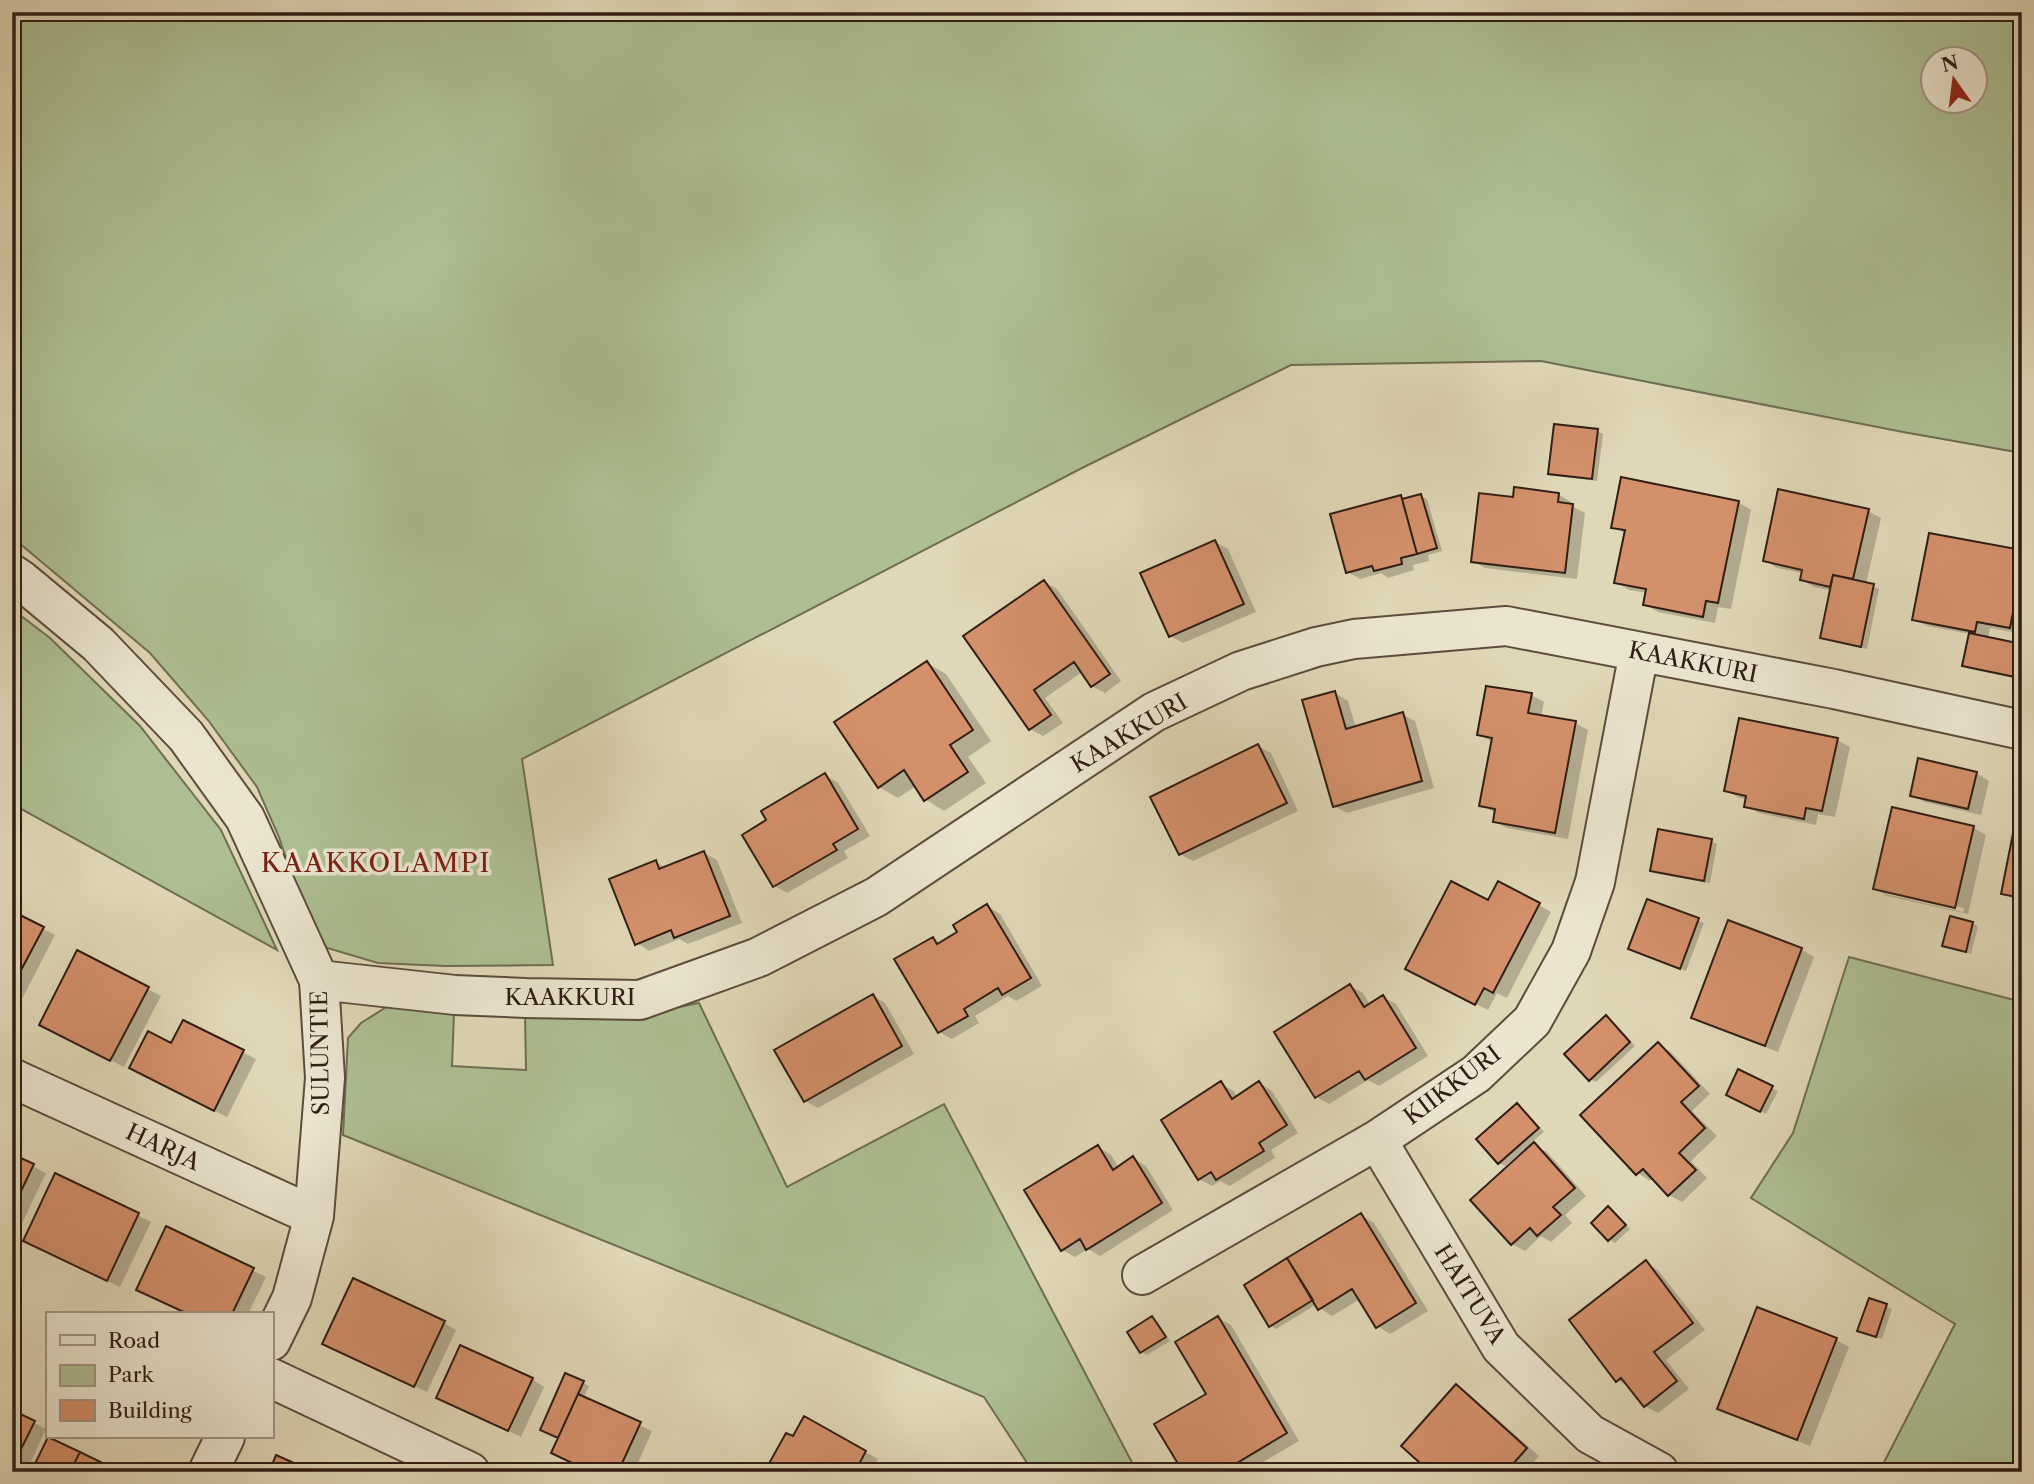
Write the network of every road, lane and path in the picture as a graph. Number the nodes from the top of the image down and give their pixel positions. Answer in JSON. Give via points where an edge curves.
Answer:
{"nodes":[{"id":1,"x":12,"y":574,"type":"edge"},
{"id":2,"x":1639,"y":652,"type":"junction"},
{"id":3,"x":2022,"y":730,"type":"edge"},
{"id":4,"x":319,"y":980,"type":"junction"},
{"id":5,"x":12,"y":1078,"type":"edge"},
{"id":6,"x":1377,"y":1140,"type":"junction"},
{"id":7,"x":314,"y":1216,"type":"junction"},
{"id":8,"x":1142,"y":1275,"type":"dead end"},
{"id":9,"x":273,"y":1336,"type":"edge"},
{"id":10,"x":273,"y":1379,"type":"edge"},
{"id":11,"x":225,"y":1438,"type":"edge"},
{"id":12,"x":208,"y":1472,"type":"edge"},
{"id":13,"x":470,"y":1472,"type":"edge"},
{"id":14,"x":1660,"y":1472,"type":"edge"}],
"edges":[{"from":1,"to":4,"type":"street","name":"SULUNTIE","via":[[99,644],[186,736],[245,818]]},
{"from":2,"to":3,"type":"street","name":"KAAKKURI"},
{"from":2,"to":4,"type":"street","name":"KAAKKURI","via":[[1506,626],[1354,639],[1251,668],[1154,712],[876,897],[759,957],[640,1000],[455,995]]},
{"from":2,"to":6,"type":"street","name":"KIIKKURI","via":[[1595,882],[1571,951],[1532,1021],[1476,1073]]},
{"from":4,"to":7,"type":"street","name":"SULUNTIE","via":[[325,1078]]},
{"from":5,"to":7,"type":"street","name":"HARJA"},
{"from":6,"to":8,"type":"street","name":"KIIKKURI"},
{"from":6,"to":14,"type":"street","name":"HAITUVA","via":[[1501,1347],[1590,1434]]},
{"from":7,"to":9,"type":"street","name":"SULUNTIE","via":[[292,1298]]},
{"from":10,"to":13,"type":"street"},
{"from":11,"to":12,"type":"street"}]}
